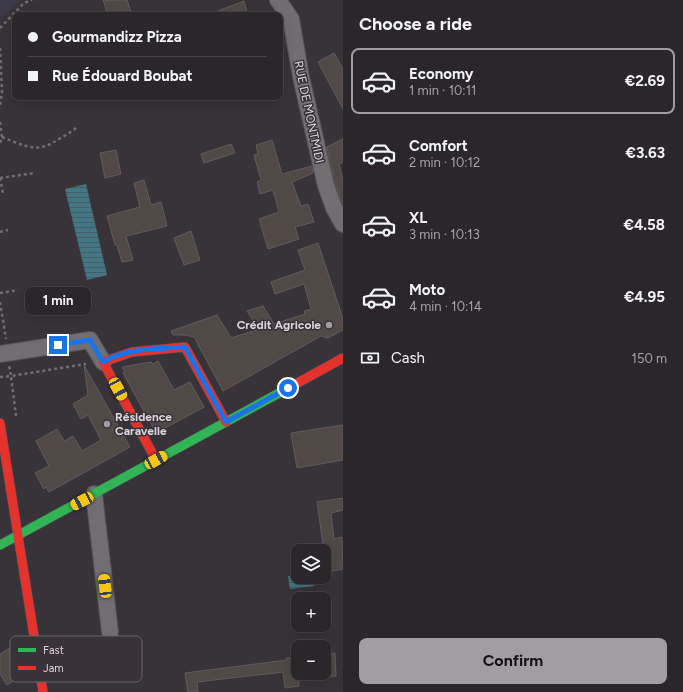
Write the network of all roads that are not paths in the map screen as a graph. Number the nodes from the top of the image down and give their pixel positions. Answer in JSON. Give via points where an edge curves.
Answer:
{"nodes":[{"id":1,"x":278,"y":0,"type":"edge"},
{"id":2,"x":343,"y":224,"type":"edge"},
{"id":3,"x":4,"y":353,"type":"edge"},
{"id":4,"x":343,"y":358,"type":"edge"},
{"id":5,"x":103,"y":362,"type":"junction"},
{"id":6,"x":226,"y":422,"type":"junction"},
{"id":7,"x":0,"y":423,"type":"edge"},
{"id":8,"x":156,"y":460,"type":"junction"},
{"id":9,"x":94,"y":494,"type":"junction"},
{"id":10,"x":18,"y":536,"type":"junction"},
{"id":11,"x":0,"y":545,"type":"edge"},
{"id":12,"x":110,"y":632,"type":"dead end"},
{"id":13,"x":33,"y":636,"type":"edge"},
{"id":14,"x":40,"y":682,"type":"edge"},
{"id":15,"x":42,"y":692,"type":"edge"}],
"edges":[{"from":1,"to":2,"type":"street","name":"RUE DE MONTMIDI","via":[[291,19],[301,77],[326,186]]},
{"from":3,"to":5,"type":"street","via":[[90,340]]},
{"from":4,"to":6,"type":"street"},
{"from":5,"to":6,"type":"street","via":[[111,357],[135,351],[185,347]]},
{"from":5,"to":8,"type":"street"},
{"from":6,"to":8,"type":"street"},
{"from":7,"to":10,"type":"street"},
{"from":8,"to":9,"type":"street"},
{"from":9,"to":10,"type":"street"},
{"from":9,"to":12,"type":"street"},
{"from":10,"to":11,"type":"street"},
{"from":10,"to":13,"type":"street"},
{"from":14,"to":15,"type":"street"}]}
